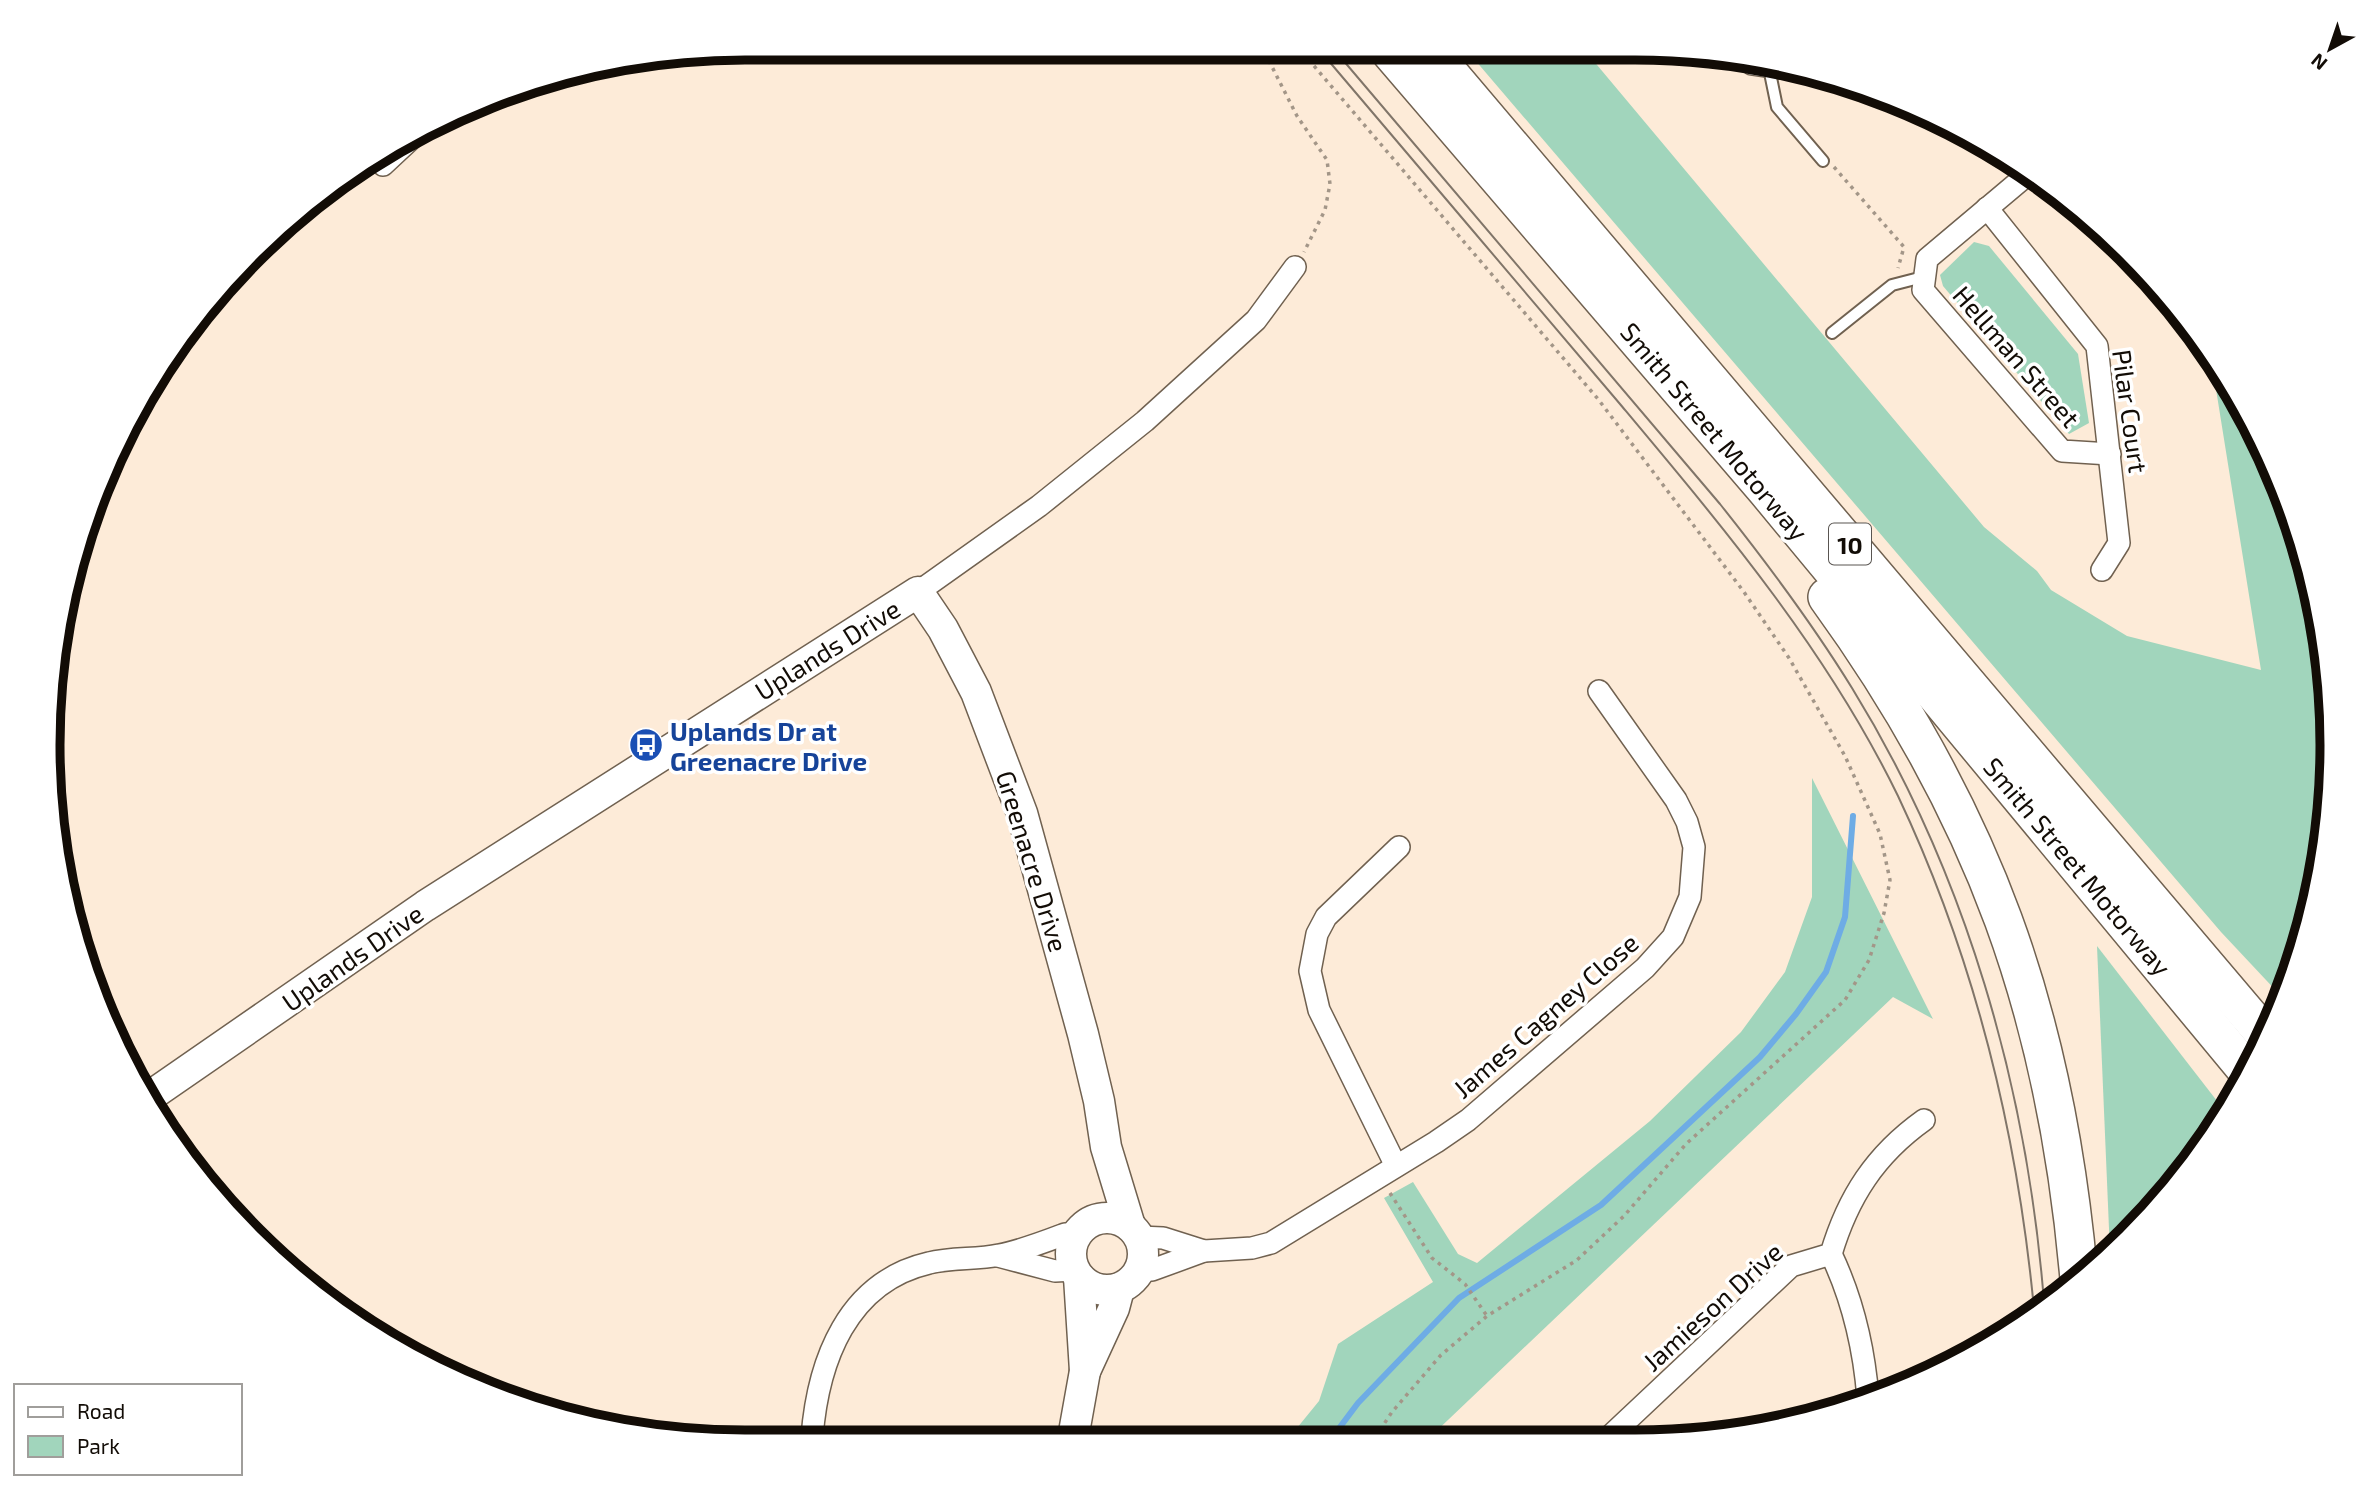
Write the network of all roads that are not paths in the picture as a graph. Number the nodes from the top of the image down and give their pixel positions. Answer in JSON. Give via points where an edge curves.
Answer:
{"nodes":[{"id":1,"x":1397,"y":60,"type":"edge"},
{"id":2,"x":1438,"y":60,"type":"edge"},
{"id":3,"x":1774,"y":74,"type":"edge"},
{"id":4,"x":390,"y":158,"type":"edge"},
{"id":5,"x":1823,"y":161,"type":"road end"},
{"id":6,"x":383,"y":165,"type":"dead end"},
{"id":7,"x":2021,"y":179,"type":"edge"},
{"id":8,"x":1987,"y":208,"type":"junction"},
{"id":9,"x":1295,"y":267,"type":"road end"},
{"id":10,"x":1923,"y":277,"type":"junction"},
{"id":11,"x":1832,"y":333,"type":"dead end"},
{"id":12,"x":2110,"y":454,"type":"junction"},
{"id":13,"x":1766,"y":490,"type":"junction"},
{"id":14,"x":2102,"y":570,"type":"dead end"},
{"id":15,"x":918,"y":592,"type":"junction"},
{"id":16,"x":1599,"y":691,"type":"dead end"},
{"id":17,"x":1399,"y":847,"type":"dead end"},
{"id":18,"x":2258,"y":1027,"type":"edge"},
{"id":19,"x":2241,"y":1063,"type":"edge"},
{"id":20,"x":155,"y":1093,"type":"edge"},
{"id":21,"x":1924,"y":1120,"type":"dead end"},
{"id":22,"x":1106,"y":1147,"type":"junction"},
{"id":23,"x":1388,"y":1171,"type":"junction"},
{"id":24,"x":1086,"y":1227,"type":"junction"},
{"id":25,"x":1135,"y":1231,"type":"junction"},
{"id":26,"x":1204,"y":1251,"type":"junction"},
{"id":27,"x":1831,"y":1254,"type":"junction"},
{"id":28,"x":998,"y":1256,"type":"junction"},
{"id":29,"x":2078,"y":1267,"type":"edge"},
{"id":30,"x":1077,"y":1274,"type":"junction"},
{"id":31,"x":1130,"y":1280,"type":"junction"},
{"id":32,"x":1085,"y":1371,"type":"junction"},
{"id":33,"x":1867,"y":1389,"type":"edge"},
{"id":34,"x":813,"y":1430,"type":"edge"},
{"id":35,"x":1074,"y":1430,"type":"edge"},
{"id":36,"x":1617,"y":1430,"type":"edge"}],
"edges":[{"from":1,"to":13,"type":"highway","name":"Smith Street Motorway","number":"10"},
{"from":2,"to":18,"type":"highway","name":"Smith Street Motorway","number":"10"},
{"from":3,"to":5,"type":"lane","via":[[1777,107]]},
{"from":4,"to":6,"type":"street"},
{"from":7,"to":8,"type":"street","name":"Hellman Street"},
{"from":8,"to":10,"type":"street","name":"Hellman Street","via":[[1927,259]]},
{"from":8,"to":12,"type":"street","name":"Pilar Court","via":[[2097,346]]},
{"from":9,"to":15,"type":"street","name":"Uplands Drive","via":[[1256,320],[1145,421],[1039,506]]},
{"from":10,"to":11,"type":"lane","via":[[1892,285]]},
{"from":10,"to":12,"type":"street","name":"Hellman Street","via":[[1923,290],[2062,451]]},
{"from":12,"to":14,"type":"street","name":"Pilar Court","via":[[2119,543]]},
{"from":13,"to":19,"type":"highway","name":"Smith Street Motorway","number":"10"},
{"from":13,"to":29,"type":"highway","via":[[1789,545],[1882,676],[1941,775],[1976,847],[2031,997],[2047,1061]]},
{"from":15,"to":20,"type":"street","name":"Uplands Drive","via":[[425,906]]},
{"from":15,"to":22,"type":"street","name":"Greenacre Drive","via":[[976,692],[1022,813],[1083,1034]]},
{"from":16,"to":23,"type":"street","name":"James Cagney Close","via":[[1687,822],[1694,871],[1684,918],[1659,954],[1468,1120]]},
{"from":17,"to":23,"type":"street","via":[[1326,917],[1317,934],[1310,971],[1319,1010]]},
{"from":21,"to":27,"type":"street","via":[[1895,1142],[1868,1172],[1844,1214]]},
{"from":22,"to":24,"type":"street","name":"Greenacre Drive"},
{"from":22,"to":25,"type":"street","name":"Greenacre Drive"},
{"from":23,"to":26,"type":"street","name":"James Cagney Close","via":[[1271,1243]]},
{"from":24,"to":25,"type":"street","via":[[1120,1220]]},
{"from":24,"to":28,"type":"street"},
{"from":24,"to":30,"type":"street","via":[[1071,1252]]},
{"from":25,"to":26,"type":"street","name":"James Cagney Close"},
{"from":25,"to":31,"type":"street","via":[[1143,1247]]},
{"from":26,"to":31,"type":"street","name":"James Cagney Close"},
{"from":27,"to":33,"type":"street","via":[[1844,1281],[1860,1339]]},
{"from":27,"to":36,"type":"street","name":"Jamieson Drive","via":[[1791,1266]]},
{"from":28,"to":30,"type":"street"},
{"from":28,"to":34,"type":"street","via":[[926,1263],[902,1272],[863,1300],[847,1318],[827,1356],[819,1379]]},
{"from":30,"to":31,"type":"street","via":[[1097,1289]]},
{"from":30,"to":32,"type":"street"},
{"from":31,"to":32,"type":"street"},
{"from":32,"to":35,"type":"street"}]}
